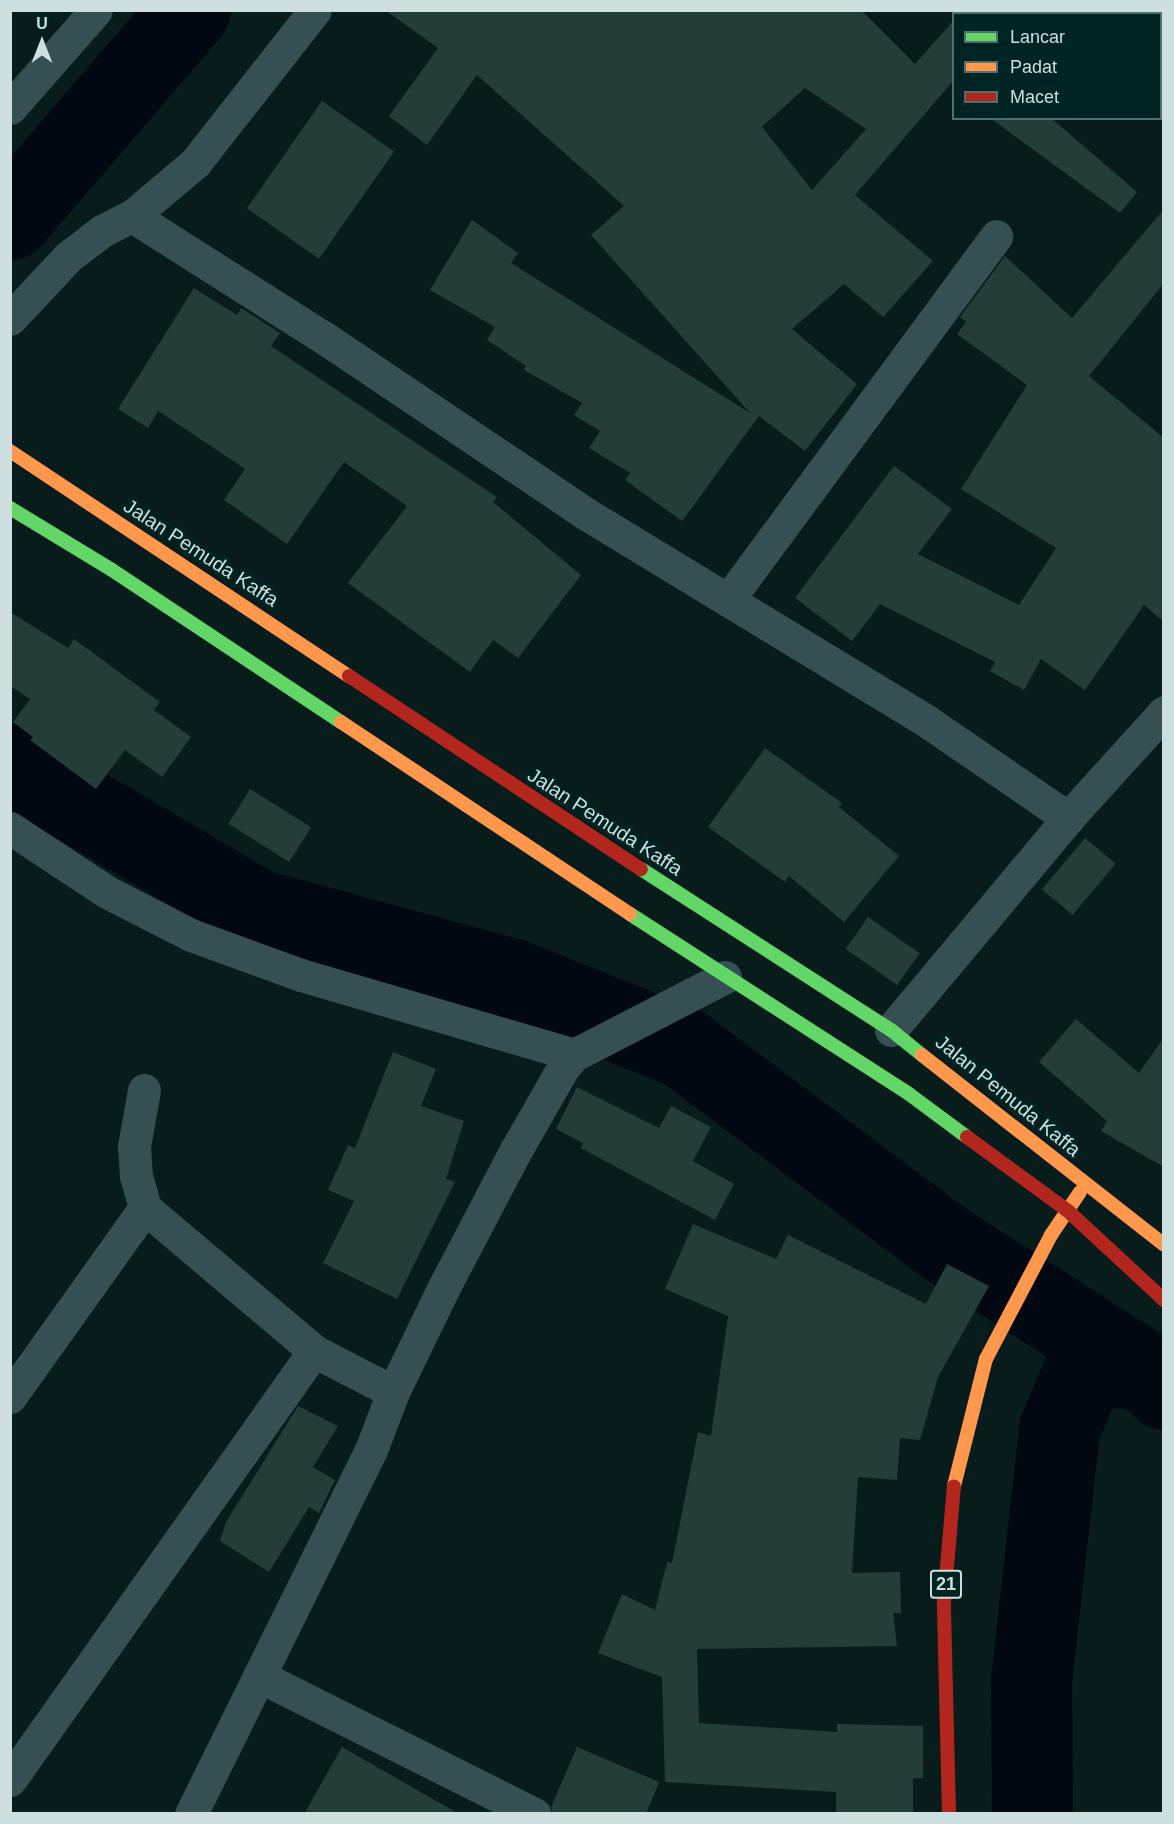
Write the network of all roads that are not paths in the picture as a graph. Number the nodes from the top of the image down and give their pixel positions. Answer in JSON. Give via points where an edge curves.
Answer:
{"nodes":[{"id":1,"x":96,"y":10,"type":"edge"},
{"id":2,"x":315,"y":10,"type":"edge"},
{"id":3,"x":10,"y":108,"type":"edge"},
{"id":4,"x":132,"y":216,"type":"junction"},
{"id":5,"x":996,"y":236,"type":"dead end"},
{"id":6,"x":10,"y":319,"type":"edge"},
{"id":7,"x":10,"y":451,"type":"edge"},
{"id":8,"x":10,"y":508,"type":"edge"},
{"id":9,"x":728,"y":600,"type":"junction"},
{"id":10,"x":1164,"y":712,"type":"edge"},
{"id":11,"x":1068,"y":818,"type":"junction"},
{"id":12,"x":10,"y":828,"type":"edge"},
{"id":13,"x":725,"y":977,"type":"junction"},
{"id":14,"x":891,"y":1030,"type":"junction"},
{"id":15,"x":583,"y":1050,"type":"junction"},
{"id":16,"x":144,"y":1090,"type":"dead end"},
{"id":17,"x":1085,"y":1183,"type":"junction"},
{"id":18,"x":145,"y":1208,"type":"junction"},
{"id":19,"x":1068,"y":1211,"type":"junction"},
{"id":20,"x":1164,"y":1245,"type":"edge"},
{"id":21,"x":1164,"y":1300,"type":"edge"},
{"id":22,"x":314,"y":1351,"type":"junction"},
{"id":23,"x":393,"y":1392,"type":"junction"},
{"id":24,"x":10,"y":1397,"type":"edge"},
{"id":25,"x":259,"y":1676,"type":"junction"},
{"id":26,"x":10,"y":1780,"type":"edge"},
{"id":27,"x":190,"y":1814,"type":"edge"},
{"id":28,"x":534,"y":1814,"type":"edge"},
{"id":29,"x":949,"y":1814,"type":"edge"}],
"edges":[{"from":1,"to":3,"type":"street"},
{"from":2,"to":4,"type":"street","via":[[195,163]]},
{"from":4,"to":6,"type":"street","via":[[102,231],[68,257]]},
{"from":4,"to":9,"type":"street","via":[[323,337],[583,512]]},
{"from":5,"to":9,"type":"street"},
{"from":7,"to":14,"type":"highway","name":"Jalan Pemuda Kaffa","via":[[135,539]]},
{"from":8,"to":13,"type":"highway","via":[[115,565]]},
{"from":9,"to":11,"type":"street","via":[[928,722]]},
{"from":10,"to":11,"type":"street"},
{"from":11,"to":14,"type":"street"},
{"from":12,"to":15,"type":"street","via":[[107,892],[191,935],[301,975]]},
{"from":13,"to":15,"type":"street"},
{"from":13,"to":19,"type":"highway","via":[[909,1095]]},
{"from":14,"to":17,"type":"highway","name":"Jalan Pemuda Kaffa"},
{"from":15,"to":23,"type":"street","via":[[563,1068],[516,1150]]},
{"from":16,"to":18,"type":"street","via":[[134,1147],[136,1176]]},
{"from":17,"to":19,"type":"highway","number":"21"},
{"from":17,"to":20,"type":"highway","name":"Jalan Pemuda Kaffa"},
{"from":18,"to":22,"type":"street"},
{"from":18,"to":24,"type":"street"},
{"from":19,"to":21,"type":"highway"},
{"from":19,"to":29,"type":"highway","number":"21","via":[[1051,1235],[987,1359],[954,1476],[945,1591]]},
{"from":22,"to":23,"type":"street"},
{"from":22,"to":26,"type":"street"},
{"from":23,"to":25,"type":"street","via":[[371,1450]]},
{"from":25,"to":27,"type":"street"},
{"from":25,"to":28,"type":"street"}]}
